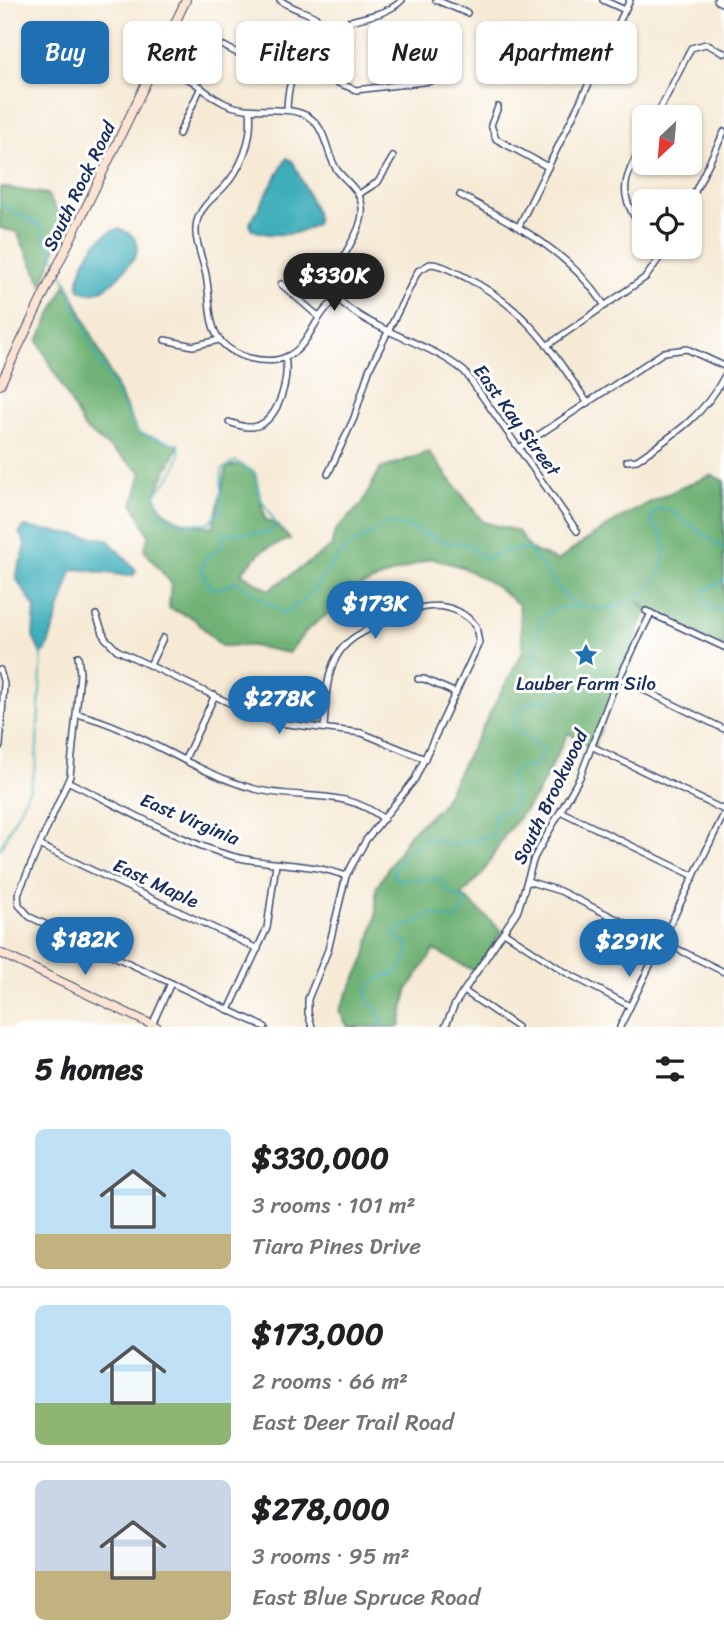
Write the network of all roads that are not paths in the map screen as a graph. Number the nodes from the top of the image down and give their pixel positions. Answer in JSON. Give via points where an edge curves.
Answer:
{"nodes":[{"id":1,"x":186,"y":0,"type":"edge"},
{"id":2,"x":280,"y":0,"type":"edge"},
{"id":3,"x":402,"y":0,"type":"edge"},
{"id":4,"x":436,"y":0,"type":"edge"},
{"id":5,"x":603,"y":0,"type":"edge"},
{"id":6,"x":630,"y":0,"type":"edge"},
{"id":7,"x":718,"y":0,"type":"edge"},
{"id":8,"x":724,"y":3,"type":"edge"},
{"id":9,"x":625,"y":10,"type":"junction"},
{"id":10,"x":467,"y":13,"type":"dead end"},
{"id":11,"x":176,"y":21,"type":"edge"},
{"id":12,"x":320,"y":21,"type":"edge"},
{"id":13,"x":354,"y":21,"type":"edge"},
{"id":14,"x":620,"y":21,"type":"edge"},
{"id":15,"x":224,"y":46,"type":"dead end"},
{"id":16,"x":236,"y":53,"type":"edge"},
{"id":17,"x":724,"y":53,"type":"edge"},
{"id":18,"x":145,"y":84,"type":"edge"},
{"id":19,"x":197,"y":84,"type":"edge"},
{"id":20,"x":292,"y":84,"type":"edge"},
{"id":21,"x":341,"y":84,"type":"edge"},
{"id":22,"x":405,"y":84,"type":"edge"},
{"id":23,"x":589,"y":84,"type":"edge"},
{"id":24,"x":201,"y":87,"type":"junction"},
{"id":25,"x":662,"y":105,"type":"edge"},
{"id":26,"x":498,"y":107,"type":"dead end"},
{"id":27,"x":288,"y":109,"type":"junction"},
{"id":28,"x":250,"y":111,"type":"junction"},
{"id":29,"x":724,"y":132,"type":"edge"},
{"id":30,"x":179,"y":134,"type":"dead end"},
{"id":31,"x":394,"y":157,"type":"dead end"},
{"id":32,"x":548,"y":166,"type":"junction"},
{"id":33,"x":632,"y":170,"type":"edge"},
{"id":34,"x":696,"y":189,"type":"edge"},
{"id":35,"x":359,"y":194,"type":"junction"},
{"id":36,"x":460,"y":195,"type":"dead end"},
{"id":37,"x":632,"y":214,"type":"edge"},
{"id":38,"x":519,"y":226,"type":"junction"},
{"id":39,"x":658,"y":259,"type":"edge"},
{"id":40,"x":281,"y":284,"type":"dead end"},
{"id":41,"x":338,"y":299,"type":"junction"},
{"id":42,"x":605,"y":306,"type":"junction"},
{"id":43,"x":318,"y":316,"type":"junction"},
{"id":44,"x":389,"y":330,"type":"junction"},
{"id":45,"x":165,"y":340,"type":"dead end"},
{"id":46,"x":219,"y":340,"type":"junction"},
{"id":47,"x":548,"y":345,"type":"junction"},
{"id":48,"x":285,"y":358,"type":"junction"},
{"id":49,"x":724,"y":366,"type":"edge"},
{"id":50,"x":724,"y":377,"type":"edge"},
{"id":51,"x":0,"y":385,"type":"edge"},
{"id":52,"x":587,"y":402,"type":"junction"},
{"id":53,"x":229,"y":422,"type":"dead end"},
{"id":54,"x":519,"y":448,"type":"junction"},
{"id":55,"x":627,"y":461,"type":"dead end"},
{"id":56,"x":328,"y":474,"type":"dead end"},
{"id":57,"x":578,"y":531,"type":"dead end"},
{"id":58,"x":96,"y":615,"type":"dead end"},
{"id":59,"x":163,"y":638,"type":"dead end"},
{"id":60,"x":724,"y":647,"type":"edge"},
{"id":61,"x":78,"y":656,"type":"dead end"},
{"id":62,"x":150,"y":665,"type":"junction"},
{"id":63,"x":0,"y":670,"type":"edge"},
{"id":64,"x":619,"y":678,"type":"junction"},
{"id":65,"x":418,"y":679,"type":"dead end"},
{"id":66,"x":241,"y":688,"type":"dead end"},
{"id":67,"x":456,"y":693,"type":"junction"},
{"id":68,"x":215,"y":695,"type":"junction"},
{"id":69,"x":233,"y":704,"type":"junction"},
{"id":70,"x":77,"y":714,"type":"junction"},
{"id":71,"x":324,"y":727,"type":"junction"},
{"id":72,"x":724,"y":729,"type":"edge"},
{"id":73,"x":0,"y":746,"type":"edge"},
{"id":74,"x":593,"y":747,"type":"junction"},
{"id":75,"x":185,"y":759,"type":"junction"},
{"id":76,"x":425,"y":759,"type":"junction"},
{"id":77,"x":69,"y":782,"type":"junction"},
{"id":78,"x":562,"y":812,"type":"junction"},
{"id":79,"x":724,"y":812,"type":"edge"},
{"id":80,"x":384,"y":820,"type":"junction"},
{"id":81,"x":41,"y":846,"type":"junction"},
{"id":82,"x":276,"y":864,"type":"junction"},
{"id":83,"x":346,"y":876,"type":"junction"},
{"id":84,"x":694,"y":876,"type":"junction"},
{"id":85,"x":527,"y":881,"type":"junction"},
{"id":86,"x":504,"y":932,"type":"junction"},
{"id":87,"x":662,"y":942,"type":"junction"},
{"id":88,"x":258,"y":949,"type":"junction"},
{"id":89,"x":0,"y":953,"type":"edge"},
{"id":90,"x":724,"y":972,"type":"edge"},
{"id":91,"x":171,"y":983,"type":"junction"},
{"id":92,"x":464,"y":991,"type":"junction"},
{"id":93,"x":630,"y":1006,"type":"junction"},
{"id":94,"x":229,"y":1010,"type":"junction"},
{"id":95,"x":153,"y":1026,"type":"edge"},
{"id":96,"x":310,"y":1026,"type":"edge"},
{"id":97,"x":265,"y":1027,"type":"edge"},
{"id":98,"x":445,"y":1027,"type":"edge"},
{"id":99,"x":517,"y":1027,"type":"edge"},
{"id":100,"x":620,"y":1027,"type":"edge"}],
"edges":[{"from":1,"to":11,"type":"main road","name":"South Rock Road"},
{"from":2,"to":12,"type":"street"},
{"from":3,"to":13,"type":"street","via":[[386,11]]},
{"from":4,"to":10,"type":"street"},
{"from":5,"to":9,"type":"street"},
{"from":6,"to":9,"type":"street"},
{"from":7,"to":8,"type":"street"},
{"from":9,"to":14,"type":"street"},
{"from":15,"to":16,"type":"street"},
{"from":17,"to":25,"type":"street","via":[[704,44],[689,50]]},
{"from":18,"to":51,"type":"main road","name":"South Rock Road"},
{"from":19,"to":24,"type":"street"},
{"from":20,"to":27,"type":"street"},
{"from":21,"to":22,"type":"street","via":[[356,90]]},
{"from":23,"to":32,"type":"street"},
{"from":24,"to":28,"type":"street","via":[[222,102]]},
{"from":24,"to":30,"type":"street"},
{"from":26,"to":32,"type":"street","via":[[491,125],[496,139]]},
{"from":27,"to":28,"type":"street"},
{"from":27,"to":35,"type":"street","via":[[314,121],[335,167]]},
{"from":28,"to":46,"type":"street","via":[[248,147],[196,225],[211,323]]},
{"from":29,"to":34,"type":"street"},
{"from":31,"to":35,"type":"street","via":[[377,182]]},
{"from":32,"to":38,"type":"street"},
{"from":33,"to":37,"type":"street","via":[[624,190]]},
{"from":35,"to":41,"type":"street","via":[[361,220],[336,275]]},
{"from":36,"to":38,"type":"street"},
{"from":38,"to":42,"type":"street","via":[[564,257]]},
{"from":39,"to":42,"type":"street","via":[[646,277]]},
{"from":40,"to":43,"type":"street"},
{"from":41,"to":43,"type":"street"},
{"from":41,"to":44,"type":"street","name":"East Kay Street"},
{"from":42,"to":47,"type":"street"},
{"from":43,"to":48,"type":"street","via":[[303,344]]},
{"from":44,"to":47,"type":"street","via":[[418,271],[426,265],[439,265],[499,296]]},
{"from":44,"to":54,"type":"street","name":"East Kay Street","via":[[465,372]]},
{"from":44,"to":56,"type":"street"},
{"from":45,"to":46,"type":"street","via":[[193,346]]},
{"from":46,"to":48,"type":"street","via":[[253,359]]},
{"from":47,"to":52,"type":"street"},
{"from":48,"to":53,"type":"street","via":[[286,383],[268,419],[252,427]]},
{"from":49,"to":52,"type":"street","via":[[692,351],[670,350]]},
{"from":50,"to":55,"type":"street","via":[[696,418],[637,460]]},
{"from":52,"to":54,"type":"street"},
{"from":54,"to":57,"type":"street","name":"East Kay Street"},
{"from":58,"to":62,"type":"street","via":[[110,645]]},
{"from":59,"to":62,"type":"street"},
{"from":60,"to":64,"type":"street","name":"South Brookwood","via":[[649,612]]},
{"from":61,"to":70,"type":"street"},
{"from":62,"to":68,"type":"street"},
{"from":63,"to":73,"type":"street","via":[[4,684]]},
{"from":64,"to":72,"type":"street"},
{"from":64,"to":74,"type":"street","name":"South Brookwood"},
{"from":65,"to":67,"type":"street"},
{"from":66,"to":69,"type":"street"},
{"from":67,"to":71,"type":"street","via":[[479,643],[479,631],[470,619],[444,608],[410,608],[356,635],[343,648],[332,665]]},
{"from":67,"to":76,"type":"street"},
{"from":68,"to":69,"type":"street"},
{"from":68,"to":75,"type":"street"},
{"from":69,"to":71,"type":"street","via":[[273,722]]},
{"from":70,"to":75,"type":"street","via":[[106,721]]},
{"from":70,"to":77,"type":"street"},
{"from":71,"to":76,"type":"street","via":[[362,733]]},
{"from":74,"to":78,"type":"street","name":"South Brookwood"},
{"from":74,"to":79,"type":"street"},
{"from":75,"to":80,"type":"street","via":[[262,791],[351,800]]},
{"from":76,"to":80,"type":"street"},
{"from":77,"to":81,"type":"street"},
{"from":77,"to":82,"type":"street","name":"East Virginia","via":[[221,853]]},
{"from":78,"to":84,"type":"street"},
{"from":78,"to":85,"type":"street","name":"South Brookwood","via":[[539,848]]},
{"from":79,"to":84,"type":"street"},
{"from":80,"to":83,"type":"street","via":[[358,851]]},
{"from":81,"to":88,"type":"street","name":"East Maple"},
{"from":81,"to":91,"type":"street","via":[[18,894],[30,917]]},
{"from":82,"to":83,"type":"street","name":"East Virginia"},
{"from":82,"to":88,"type":"street","via":[[271,915]]},
{"from":83,"to":96,"type":"street","via":[[328,950],[308,999]]},
{"from":84,"to":87,"type":"street"},
{"from":85,"to":86,"type":"street","name":"South Brookwood","via":[[518,910]]},
{"from":85,"to":87,"type":"street","via":[[557,890]]},
{"from":86,"to":92,"type":"street","name":"South Brookwood"},
{"from":86,"to":93,"type":"street","via":[[565,972]]},
{"from":87,"to":90,"type":"street"},
{"from":87,"to":93,"type":"street"},
{"from":88,"to":94,"type":"street"},
{"from":89,"to":95,"type":"main road"},
{"from":91,"to":94,"type":"street"},
{"from":91,"to":95,"type":"street"},
{"from":92,"to":98,"type":"street","name":"South Brookwood"},
{"from":92,"to":99,"type":"street"},
{"from":93,"to":100,"type":"street"},
{"from":94,"to":97,"type":"street"}]}
